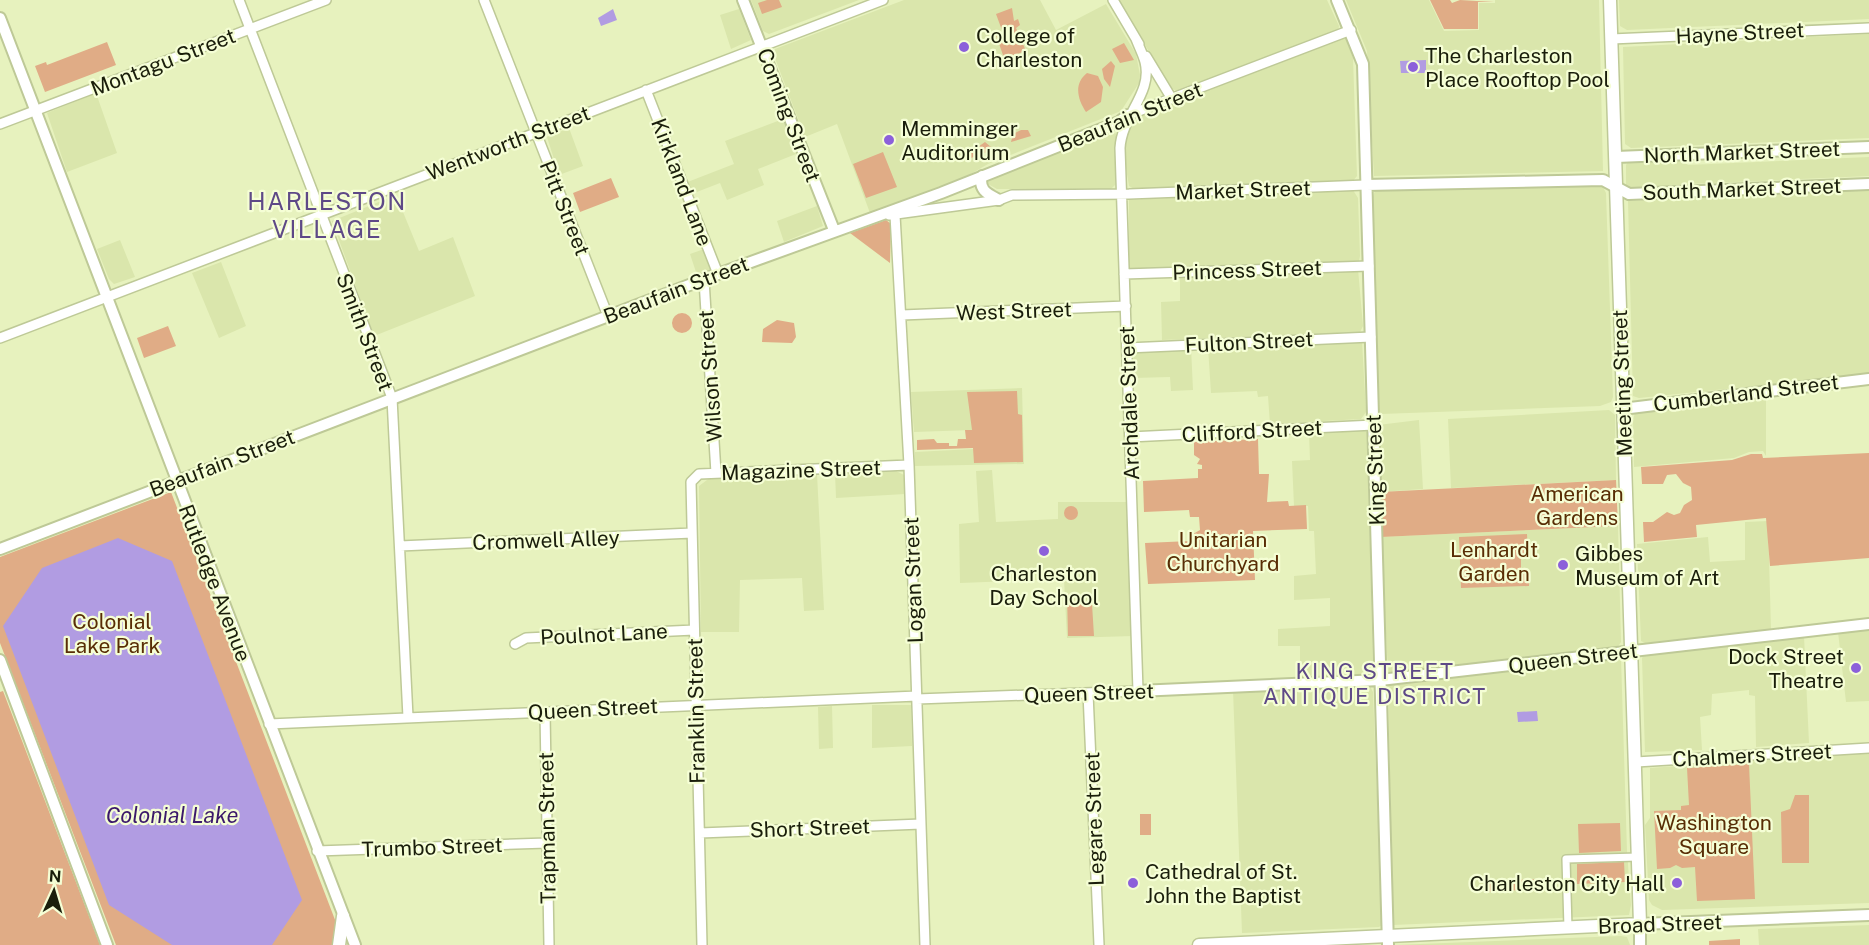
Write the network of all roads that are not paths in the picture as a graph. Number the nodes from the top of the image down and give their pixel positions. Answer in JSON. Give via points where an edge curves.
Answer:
{"nodes":[{"id":1,"x":239,"y":0,"type":"edge"},
{"id":2,"x":326,"y":0,"type":"edge"},
{"id":3,"x":484,"y":0,"type":"edge"},
{"id":4,"x":744,"y":0,"type":"edge"},
{"id":5,"x":883,"y":0,"type":"edge"},
{"id":6,"x":1113,"y":0,"type":"edge"},
{"id":7,"x":1337,"y":0,"type":"edge"},
{"id":8,"x":1610,"y":0,"type":"edge"},
{"id":9,"x":0,"y":18,"type":"edge"},
{"id":10,"x":1869,"y":28,"type":"edge"},
{"id":11,"x":250,"y":29,"type":"junction"},
{"id":12,"x":1351,"y":30,"type":"junction"},
{"id":13,"x":1136,"y":39,"type":"junction"},
{"id":14,"x":1611,"y":39,"type":"junction"},
{"id":15,"x":763,"y":47,"type":"junction"},
{"id":16,"x":646,"y":90,"type":"junction"},
{"id":17,"x":1172,"y":99,"type":"junction"},
{"id":18,"x":36,"y":110,"type":"junction"},
{"id":19,"x":1128,"y":115,"type":"junction"},
{"id":20,"x":0,"y":124,"type":"edge"},
{"id":21,"x":535,"y":133,"type":"junction"},
{"id":22,"x":1869,"y":147,"type":"edge"},
{"id":23,"x":1616,"y":157,"type":"junction"},
{"id":24,"x":982,"y":176,"type":"junction"},
{"id":25,"x":1869,"y":184,"type":"edge"},
{"id":26,"x":1366,"y":185,"type":"junction"},
{"id":27,"x":1617,"y":187,"type":"junction"},
{"id":28,"x":1121,"y":195,"type":"junction"},
{"id":29,"x":999,"y":200,"type":"junction"},
{"id":30,"x":895,"y":214,"type":"junction"},
{"id":31,"x":320,"y":215,"type":"junction"},
{"id":32,"x":869,"y":218,"type":"junction"},
{"id":33,"x":834,"y":230,"type":"junction"},
{"id":34,"x":1369,"y":266,"type":"junction"},
{"id":35,"x":718,"y":274,"type":"junction"},
{"id":36,"x":1125,"y":274,"type":"junction"},
{"id":37,"x":704,"y":280,"type":"junction"},
{"id":38,"x":107,"y":297,"type":"junction"},
{"id":39,"x":1126,"y":306,"type":"junction"},
{"id":40,"x":902,"y":315,"type":"junction"},
{"id":41,"x":608,"y":316,"type":"junction"},
{"id":42,"x":1371,"y":337,"type":"junction"},
{"id":43,"x":0,"y":338,"type":"edge"},
{"id":44,"x":1127,"y":348,"type":"junction"},
{"id":45,"x":1869,"y":379,"type":"edge"},
{"id":46,"x":392,"y":398,"type":"junction"},
{"id":47,"x":1622,"y":408,"type":"junction"},
{"id":48,"x":1374,"y":425,"type":"junction"},
{"id":49,"x":1130,"y":436,"type":"junction"},
{"id":50,"x":909,"y":465,"type":"junction"},
{"id":51,"x":716,"y":473,"type":"junction"},
{"id":52,"x":694,"y":477,"type":"joint"},
{"id":53,"x":176,"y":481,"type":"junction"},
{"id":54,"x":692,"y":533,"type":"junction"},
{"id":55,"x":400,"y":546,"type":"junction"},
{"id":56,"x":0,"y":549,"type":"edge"},
{"id":57,"x":1869,"y":624,"type":"edge"},
{"id":58,"x":694,"y":630,"type":"junction"},
{"id":59,"x":516,"y":644,"type":"dead end"},
{"id":60,"x":1631,"y":651,"type":"junction"},
{"id":61,"x":0,"y":660,"type":"edge"},
{"id":62,"x":1380,"y":680,"type":"junction"},
{"id":63,"x":1138,"y":692,"type":"junction"},
{"id":64,"x":1088,"y":693,"type":"junction"},
{"id":65,"x":917,"y":698,"type":"junction"},
{"id":66,"x":696,"y":704,"type":"junction"},
{"id":67,"x":545,"y":712,"type":"junction"},
{"id":68,"x":408,"y":717,"type":"junction"},
{"id":69,"x":269,"y":723,"type":"junction"},
{"id":70,"x":1869,"y":748,"type":"edge"},
{"id":71,"x":1636,"y":762,"type":"junction"},
{"id":72,"x":921,"y":824,"type":"junction"},
{"id":73,"x":700,"y":833,"type":"junction"},
{"id":74,"x":547,"y":843,"type":"junction"},
{"id":75,"x":317,"y":851,"type":"junction"},
{"id":76,"x":1638,"y":857,"type":"junction"},
{"id":77,"x":1869,"y":915,"type":"edge"},
{"id":78,"x":343,"y":916,"type":"junction"},
{"id":79,"x":1640,"y":924,"type":"junction"},
{"id":80,"x":1568,"y":928,"type":"junction"},
{"id":81,"x":1387,"y":941,"type":"edge"},
{"id":82,"x":1278,"y":943,"type":"edge"},
{"id":83,"x":107,"y":945,"type":"edge"},
{"id":84,"x":339,"y":945,"type":"edge"},
{"id":85,"x":355,"y":945,"type":"edge"},
{"id":86,"x":549,"y":945,"type":"edge"},
{"id":87,"x":702,"y":945,"type":"edge"},
{"id":88,"x":925,"y":945,"type":"edge"},
{"id":89,"x":1099,"y":945,"type":"edge"},
{"id":90,"x":1199,"y":945,"type":"edge"},
{"id":91,"x":1640,"y":945,"type":"edge"}],
"edges":[{"from":1,"to":11,"type":"street","name":"Smith Street"},
{"from":2,"to":11,"type":"street","name":"Montagu Street"},
{"from":3,"to":21,"type":"street","name":"Pitt Street"},
{"from":4,"to":15,"type":"street","name":"Coming Street"},
{"from":5,"to":15,"type":"street","name":"Wentworth Street"},
{"from":6,"to":13,"type":"street"},
{"from":7,"to":12,"type":"street","name":"King Street"},
{"from":8,"to":14,"type":"main road","name":"Meeting Street"},
{"from":9,"to":18,"type":"street","name":"Rutledge Avenue"},
{"from":10,"to":14,"type":"street","name":"Hayne Street"},
{"from":11,"to":18,"type":"street","name":"Montagu Street"},
{"from":11,"to":31,"type":"street","name":"Smith Street"},
{"from":12,"to":17,"type":"street","name":"Beaufain Street"},
{"from":12,"to":26,"type":"street","name":"King Street","via":[[1363,64]]},
{"from":13,"to":17,"type":"street"},
{"from":13,"to":19,"type":"street","name":"Archdale Street","via":[[1146,63],[1145,82],[1137,105]]},
{"from":14,"to":23,"type":"main road","name":"Meeting Street"},
{"from":15,"to":16,"type":"street","name":"Wentworth Street"},
{"from":15,"to":33,"type":"street","name":"Coming Street"},
{"from":16,"to":21,"type":"street","name":"Wentworth Street"},
{"from":16,"to":35,"type":"street","name":"Kirkland Lane"},
{"from":17,"to":19,"type":"street","name":"Beaufain Street"},
{"from":18,"to":20,"type":"street","name":"Montagu Street"},
{"from":18,"to":38,"type":"street","name":"Rutledge Avenue"},
{"from":19,"to":24,"type":"street","name":"Beaufain Street"},
{"from":19,"to":28,"type":"street","name":"Archdale Street","via":[[1120,140]]},
{"from":21,"to":31,"type":"street","name":"Wentworth Street"},
{"from":21,"to":41,"type":"street","name":"Pitt Street"},
{"from":22,"to":23,"type":"street","name":"North Market Street"},
{"from":23,"to":27,"type":"main road","name":"Meeting Street"},
{"from":24,"to":29,"type":"street","via":[[983,190]]},
{"from":24,"to":32,"type":"street","name":"Beaufain Street"},
{"from":25,"to":27,"type":"street","name":"South Market Street","via":[[1629,194]]},
{"from":26,"to":27,"type":"street","name":"Market Street","via":[[1603,180]]},
{"from":26,"to":28,"type":"street","name":"Market Street"},
{"from":26,"to":34,"type":"street","name":"King Street"},
{"from":27,"to":47,"type":"main road","name":"Meeting Street"},
{"from":28,"to":29,"type":"street","name":"Market Street","via":[[1012,195]]},
{"from":28,"to":36,"type":"street","name":"Archdale Street"},
{"from":29,"to":30,"type":"street","name":"Market Street"},
{"from":30,"to":32,"type":"street","name":"Market Street"},
{"from":30,"to":40,"type":"street","name":"Logan Street"},
{"from":31,"to":38,"type":"street","name":"Wentworth Street"},
{"from":31,"to":46,"type":"street","name":"Smith Street"},
{"from":32,"to":33,"type":"street","name":"Beaufain Street"},
{"from":33,"to":35,"type":"street","name":"Beaufain Street"},
{"from":34,"to":36,"type":"street","name":"Princess Street"},
{"from":34,"to":42,"type":"street","name":"King Street"},
{"from":35,"to":37,"type":"street","name":"Beaufain Street"},
{"from":36,"to":39,"type":"street","name":"Archdale Street"},
{"from":37,"to":41,"type":"street","name":"Beaufain Street"},
{"from":37,"to":51,"type":"street","name":"Wilson Street"},
{"from":38,"to":43,"type":"street","name":"Wentworth Street"},
{"from":38,"to":53,"type":"street","name":"Rutledge Avenue"},
{"from":39,"to":40,"type":"street","name":"West Street"},
{"from":39,"to":44,"type":"street","name":"Archdale Street"},
{"from":40,"to":50,"type":"street","name":"Logan Street"},
{"from":41,"to":46,"type":"street","name":"Beaufain Street"},
{"from":42,"to":44,"type":"street","name":"Fulton Street"},
{"from":42,"to":48,"type":"street","name":"King Street"},
{"from":44,"to":49,"type":"street","name":"Archdale Street"},
{"from":45,"to":47,"type":"street","name":"Cumberland Street"},
{"from":46,"to":53,"type":"street","name":"Beaufain Street"},
{"from":46,"to":55,"type":"street","name":"Smith Street"},
{"from":47,"to":60,"type":"main road","name":"Meeting Street"},
{"from":48,"to":49,"type":"street","name":"Clifford Street"},
{"from":48,"to":62,"type":"street","name":"King Street"},
{"from":49,"to":63,"type":"street","name":"Archdale Street"},
{"from":50,"to":51,"type":"street","name":"Magazine Street"},
{"from":50,"to":65,"type":"street","name":"Logan Street"},
{"from":51,"to":52,"type":"street","name":"Magazine Street"},
{"from":52,"to":54,"type":"street","name":"Franklin Street"},
{"from":53,"to":56,"type":"street","name":"Beaufain Street"},
{"from":53,"to":69,"type":"street","name":"Rutledge Avenue"},
{"from":54,"to":55,"type":"street","name":"Cromwell Alley"},
{"from":54,"to":58,"type":"street","name":"Franklin Street"},
{"from":55,"to":68,"type":"street","name":"Smith Street"},
{"from":57,"to":60,"type":"street","name":"Queen Street"},
{"from":58,"to":59,"type":"street","name":"Poulnot Lane","via":[[526,638]]},
{"from":58,"to":66,"type":"street","name":"Franklin Street"},
{"from":60,"to":62,"type":"street","name":"Queen Street"},
{"from":60,"to":71,"type":"main road","name":"Meeting Street"},
{"from":61,"to":83,"type":"street"},
{"from":62,"to":63,"type":"street","name":"Queen Street"},
{"from":62,"to":81,"type":"street","name":"King Street"},
{"from":63,"to":64,"type":"street","name":"Queen Street"},
{"from":64,"to":65,"type":"street","name":"Queen Street"},
{"from":64,"to":89,"type":"street","name":"Legare Street"},
{"from":65,"to":66,"type":"street","name":"Queen Street"},
{"from":65,"to":72,"type":"street","name":"Logan Street"},
{"from":66,"to":67,"type":"street","name":"Queen Street"},
{"from":66,"to":73,"type":"street","name":"Franklin Street"},
{"from":67,"to":68,"type":"street","name":"Queen Street"},
{"from":67,"to":74,"type":"street","name":"Trapman Street"},
{"from":68,"to":69,"type":"street","name":"Queen Street"},
{"from":69,"to":75,"type":"street","name":"Rutledge Avenue"},
{"from":70,"to":71,"type":"street","name":"Chalmers Street"},
{"from":71,"to":76,"type":"main road","name":"Meeting Street"},
{"from":72,"to":73,"type":"street","name":"Short Street"},
{"from":72,"to":88,"type":"street","name":"Logan Street"},
{"from":73,"to":87,"type":"street","name":"Franklin Street"},
{"from":74,"to":75,"type":"street","name":"Trumbo Street"},
{"from":74,"to":86,"type":"street","name":"Trapman Street"},
{"from":75,"to":78,"type":"street","name":"Rutledge Avenue"},
{"from":76,"to":79,"type":"main road","name":"Meeting Street"},
{"from":76,"to":80,"type":"street","via":[[1566,859]]},
{"from":77,"to":79,"type":"street","name":"Broad Street"},
{"from":78,"to":84,"type":"main road"},
{"from":78,"to":85,"type":"street","name":"Rutledge Avenue"},
{"from":79,"to":80,"type":"main road","name":"Broad Street"},
{"from":79,"to":91,"type":"street","name":"Meeting Street"},
{"from":80,"to":81,"type":"main road","name":"Broad Street"},
{"from":81,"to":82,"type":"main road","name":"Broad Street"},
{"from":82,"to":90,"type":"main road","name":"Broad Street"}]}
